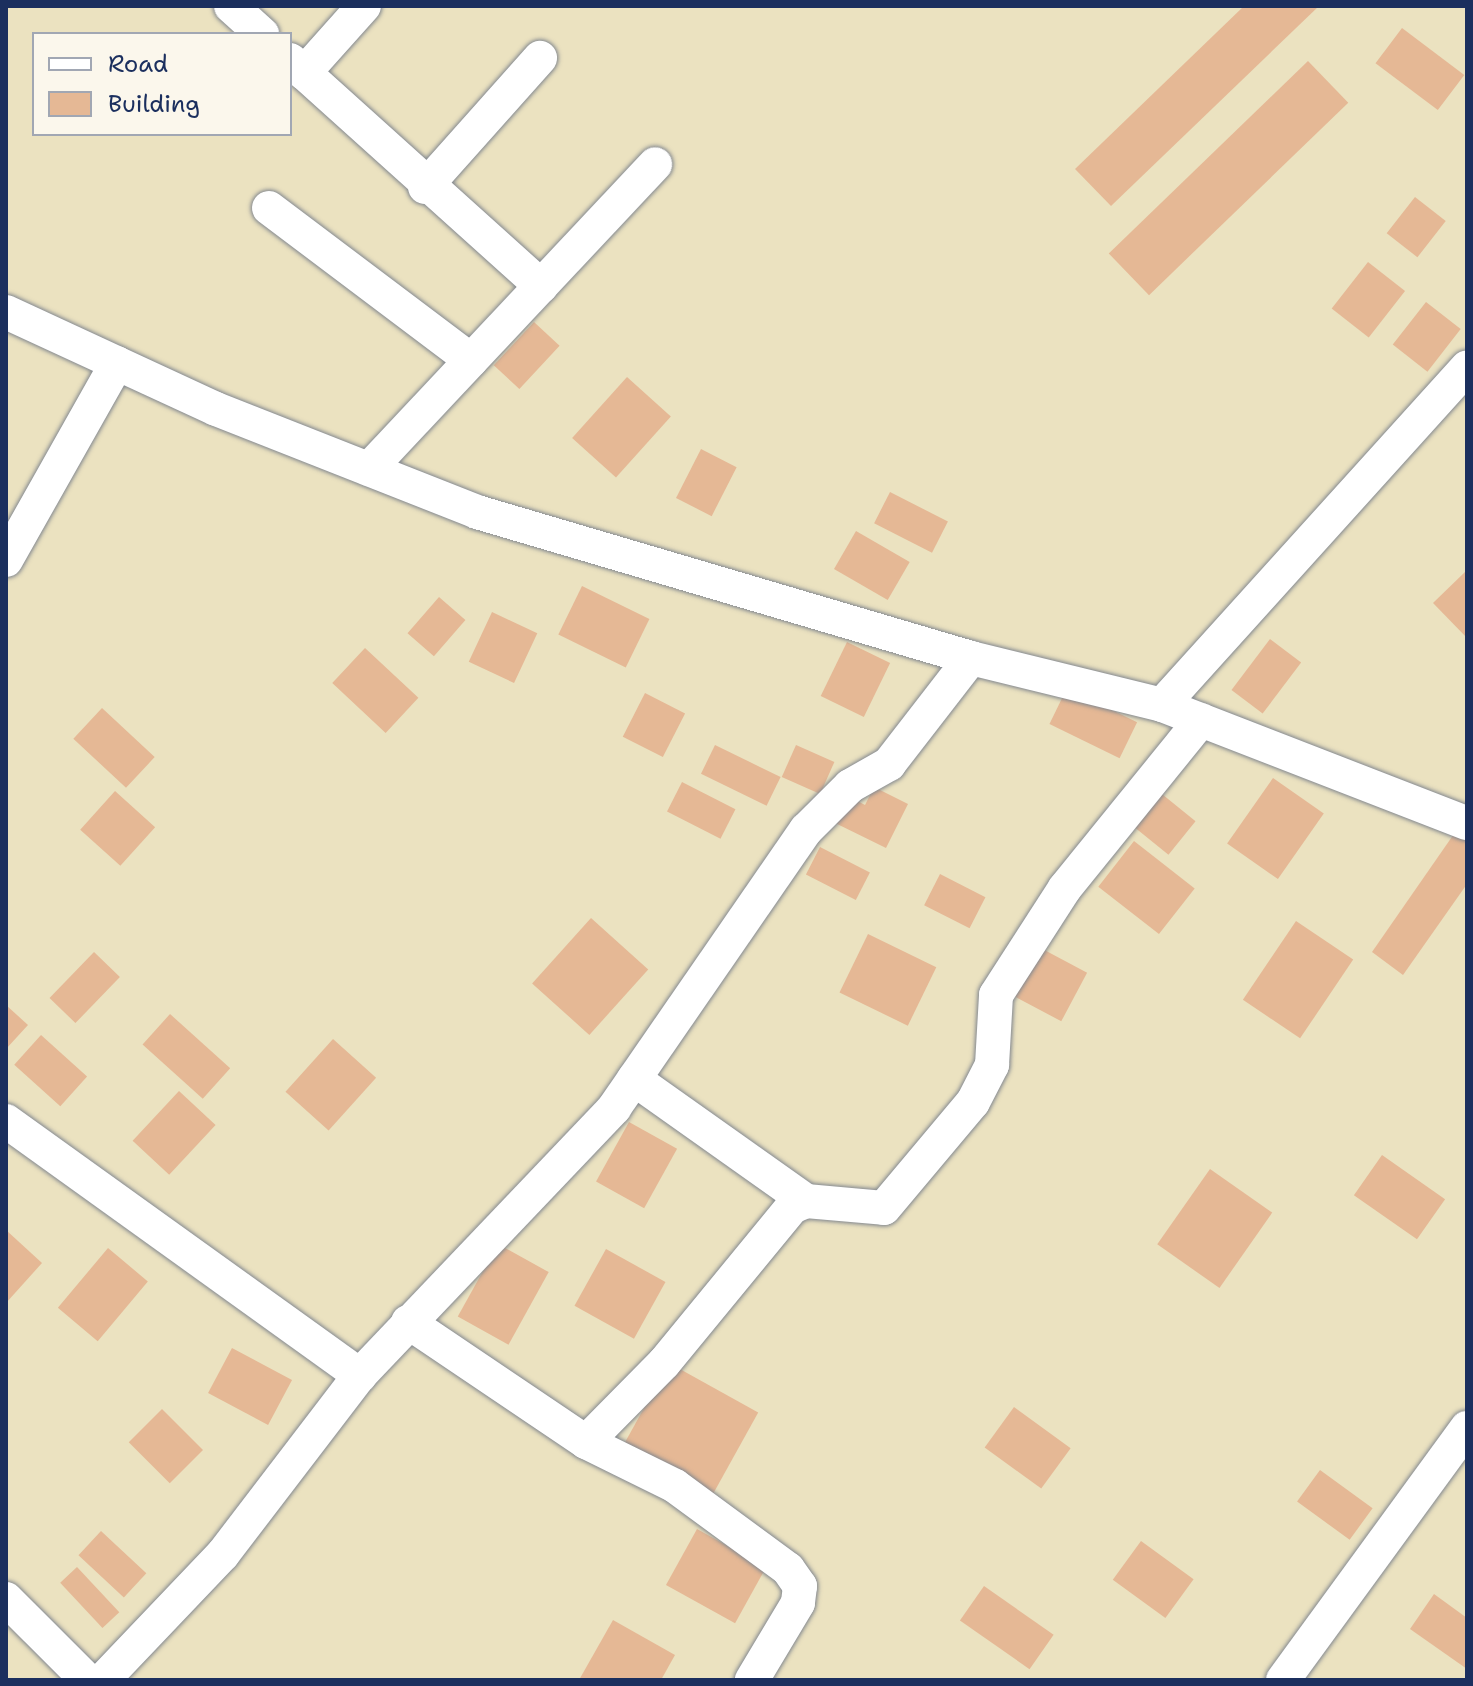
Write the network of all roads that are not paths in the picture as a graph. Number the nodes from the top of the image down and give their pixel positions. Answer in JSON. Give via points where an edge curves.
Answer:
{"nodes":[{"id":1,"x":231,"y":6,"type":"edge"},
{"id":2,"x":364,"y":6,"type":"edge"},
{"id":3,"x":260,"y":32,"type":"edge"},
{"id":4,"x":540,"y":58,"type":"dead end"},
{"id":5,"x":297,"y":66,"type":"edge"},
{"id":6,"x":655,"y":164,"type":"dead end"},
{"id":7,"x":425,"y":187,"type":"junction"},
{"id":8,"x":269,"y":208,"type":"dead end"},
{"id":9,"x":541,"y":286,"type":"junction"},
{"id":10,"x":6,"y":312,"type":"edge"},
{"id":11,"x":471,"y":360,"type":"junction"},
{"id":12,"x":117,"y":363,"type":"junction"},
{"id":13,"x":1467,"y":367,"type":"edge"},
{"id":14,"x":369,"y":469,"type":"junction"},
{"id":15,"x":6,"y":560,"type":"edge"},
{"id":16,"x":971,"y":658,"type":"junction"},
{"id":17,"x":1162,"y":705,"type":"junction"},
{"id":18,"x":1201,"y":720,"type":"junction"},
{"id":19,"x":1467,"y":823,"type":"edge"},
{"id":20,"x":634,"y":1079,"type":"junction"},
{"id":21,"x":6,"y":1121,"type":"edge"},
{"id":22,"x":806,"y":1201,"type":"junction"},
{"id":23,"x":408,"y":1322,"type":"junction"},
{"id":24,"x":360,"y":1375,"type":"junction"},
{"id":25,"x":1467,"y":1428,"type":"edge"},
{"id":26,"x":586,"y":1442,"type":"junction"},
{"id":27,"x":6,"y":1599,"type":"edge"},
{"id":28,"x":87,"y":1680,"type":"edge"},
{"id":29,"x":103,"y":1680,"type":"edge"},
{"id":30,"x":752,"y":1680,"type":"edge"},
{"id":31,"x":1283,"y":1680,"type":"edge"}],
"edges":[{"from":1,"to":3,"type":"street"},
{"from":2,"to":5,"type":"street"},
{"from":4,"to":7,"type":"street"},
{"from":5,"to":7,"type":"street"},
{"from":6,"to":9,"type":"street"},
{"from":7,"to":9,"type":"street"},
{"from":8,"to":11,"type":"street"},
{"from":9,"to":11,"type":"street"},
{"from":10,"to":12,"type":"street"},
{"from":11,"to":14,"type":"street"},
{"from":12,"to":14,"type":"street"},
{"from":12,"to":15,"type":"street"},
{"from":13,"to":17,"type":"street"},
{"from":14,"to":16,"type":"street","via":[[477,512]]},
{"from":16,"to":17,"type":"street"},
{"from":16,"to":20,"type":"street","via":[[889,764],[850,786],[806,830]]},
{"from":17,"to":18,"type":"street"},
{"from":18,"to":19,"type":"street"},
{"from":18,"to":22,"type":"street","via":[[1065,888],[996,995],[992,1065],[973,1102],[884,1208]]},
{"from":20,"to":22,"type":"street"},
{"from":20,"to":23,"type":"street"},
{"from":21,"to":24,"type":"street"},
{"from":22,"to":26,"type":"street","via":[[792,1207],[664,1363]]},
{"from":23,"to":24,"type":"street"},
{"from":23,"to":26,"type":"street"},
{"from":24,"to":29,"type":"street","via":[[223,1554]]},
{"from":25,"to":31,"type":"street"},
{"from":26,"to":30,"type":"street","via":[[675,1486],[788,1569],[800,1586],[798,1603]]},
{"from":27,"to":28,"type":"street"}]}
